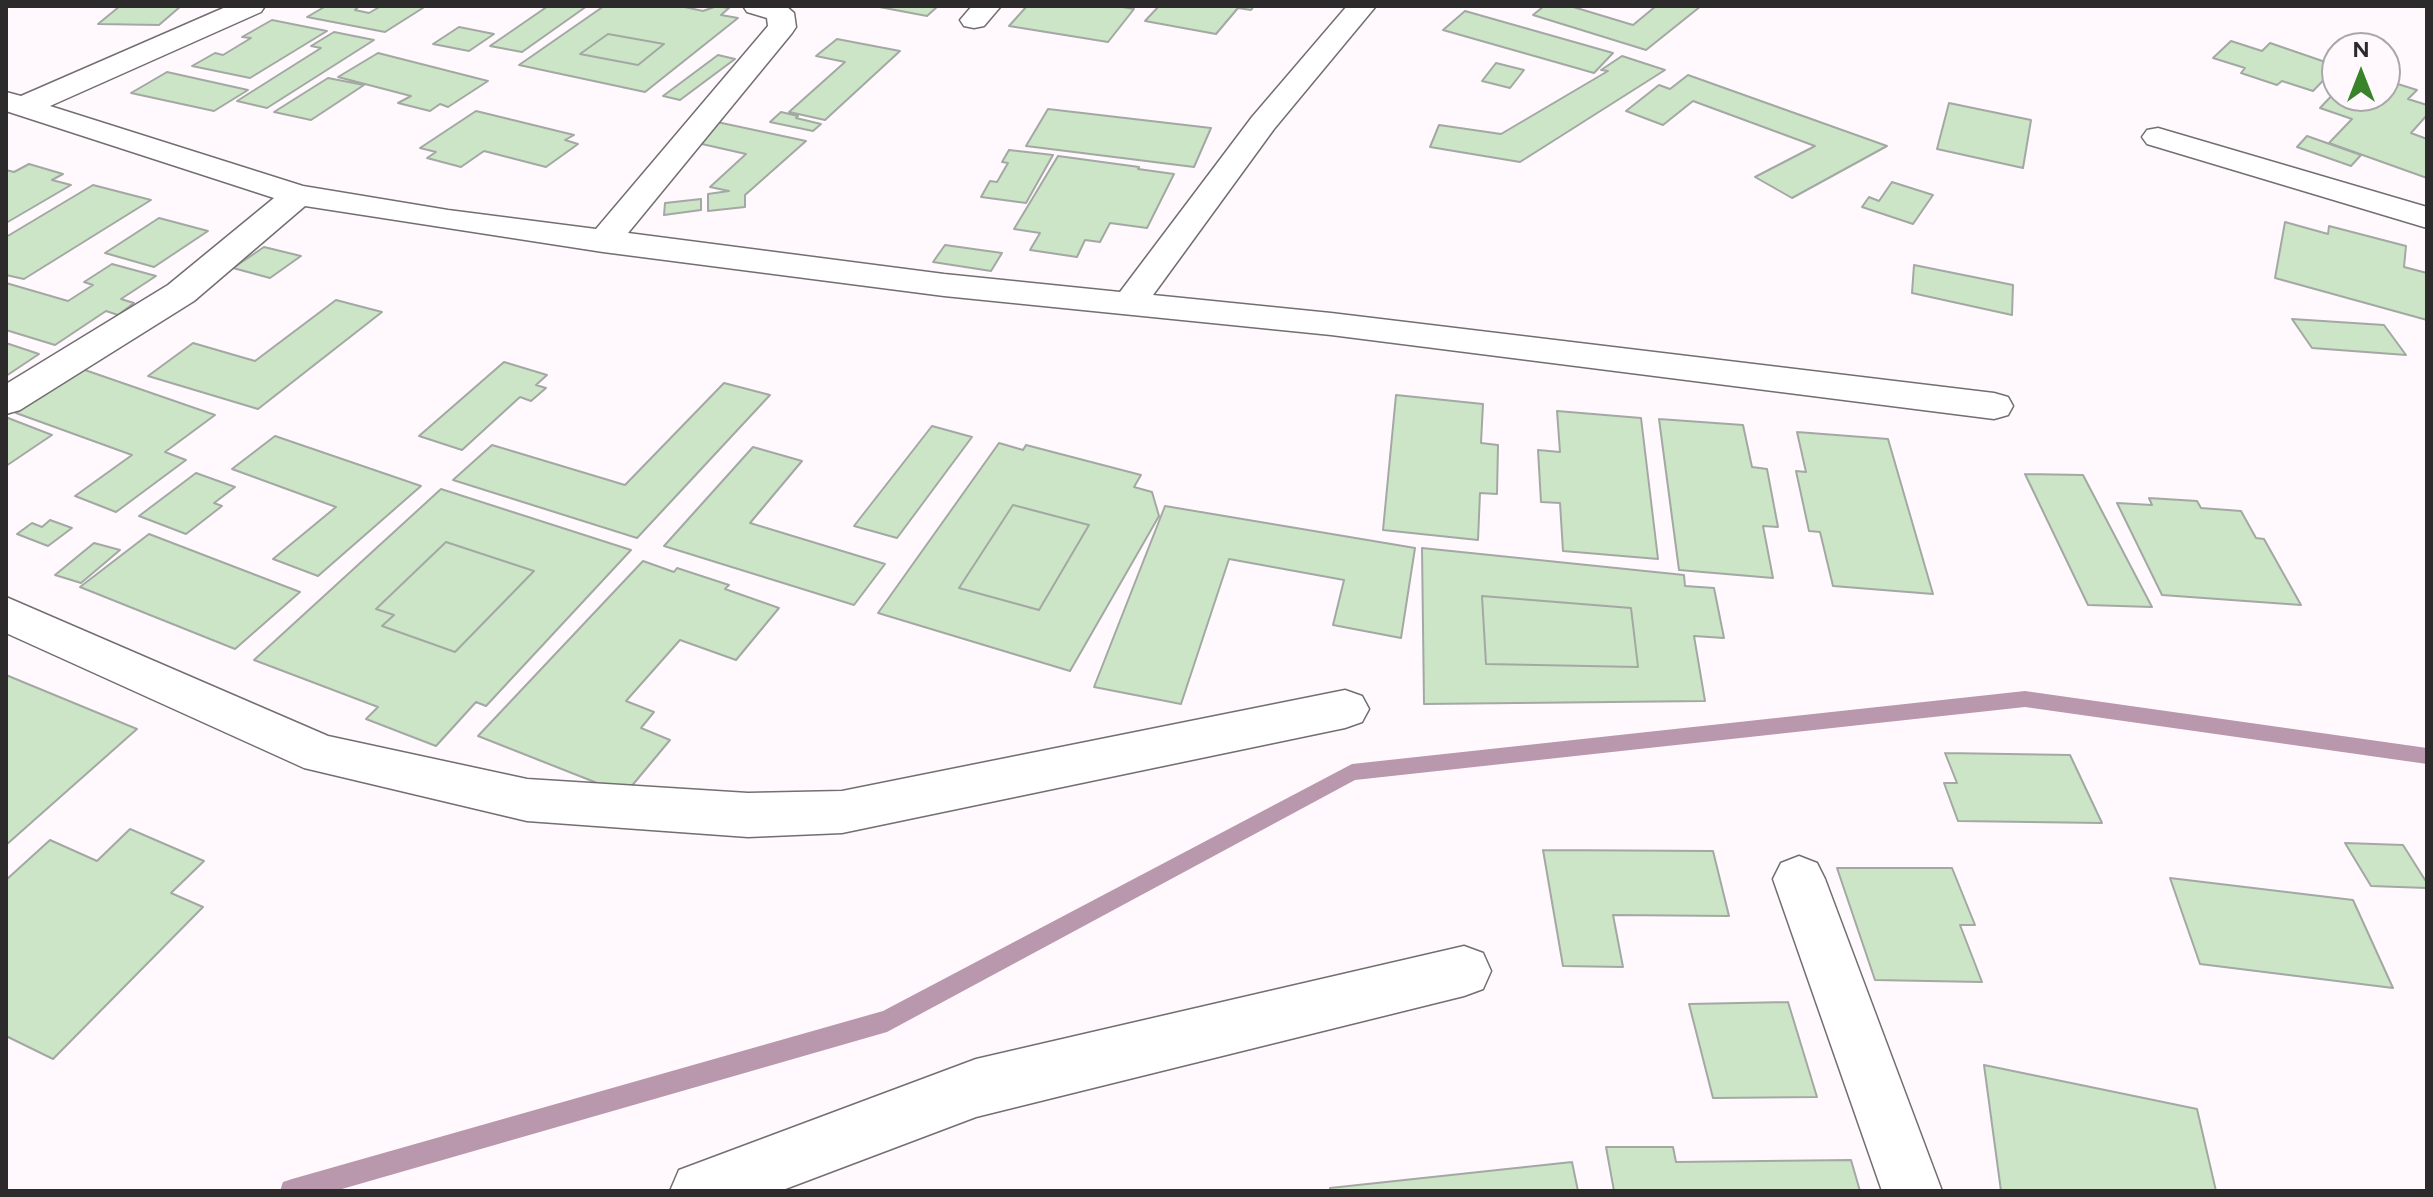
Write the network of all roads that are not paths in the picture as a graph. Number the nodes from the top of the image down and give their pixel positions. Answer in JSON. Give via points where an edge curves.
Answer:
{"nodes":[{"id":1,"x":251,"y":6,"type":"edge"},
{"id":2,"x":757,"y":6,"type":"edge"},
{"id":3,"x":1362,"y":6,"type":"edge"},
{"id":4,"x":15,"y":103,"type":"edge"},
{"id":5,"x":2158,"y":137,"type":"dead end"},
{"id":6,"x":298,"y":195,"type":"junction"},
{"id":7,"x":2427,"y":218,"type":"edge"},
{"id":8,"x":603,"y":242,"type":"junction"},
{"id":9,"x":1128,"y":305,"type":"junction"},
{"id":10,"x":6,"y":401,"type":"edge"},
{"id":11,"x":1994,"y":406,"type":"dead end"},
{"id":12,"x":6,"y":614,"type":"edge"},
{"id":13,"x":1345,"y":709,"type":"dead end"},
{"id":14,"x":1799,"y":879,"type":"dead end"},
{"id":15,"x":1464,"y":971,"type":"dead end"},
{"id":16,"x":700,"y":1191,"type":"edge"},
{"id":17,"x":1912,"y":1191,"type":"edge"}],
"edges":[{"from":1,"to":4,"type":"street"},
{"from":2,"to":8,"type":"street","via":[[780,13],[782,27]]},
{"from":3,"to":9,"type":"street","via":[[1263,123]]},
{"from":4,"to":6,"type":"street"},
{"from":5,"to":7,"type":"street"},
{"from":6,"to":8,"type":"street"},
{"from":6,"to":10,"type":"street","via":[[181,293]]},
{"from":8,"to":9,"type":"street"},
{"from":9,"to":11,"type":"street","via":[[1331,324]]},
{"from":12,"to":13,"type":"street","via":[[321,754],[543,801],[748,815],[842,812]]},
{"from":14,"to":17,"type":"street"},
{"from":15,"to":16,"type":"street","via":[[976,1088]]}]}
